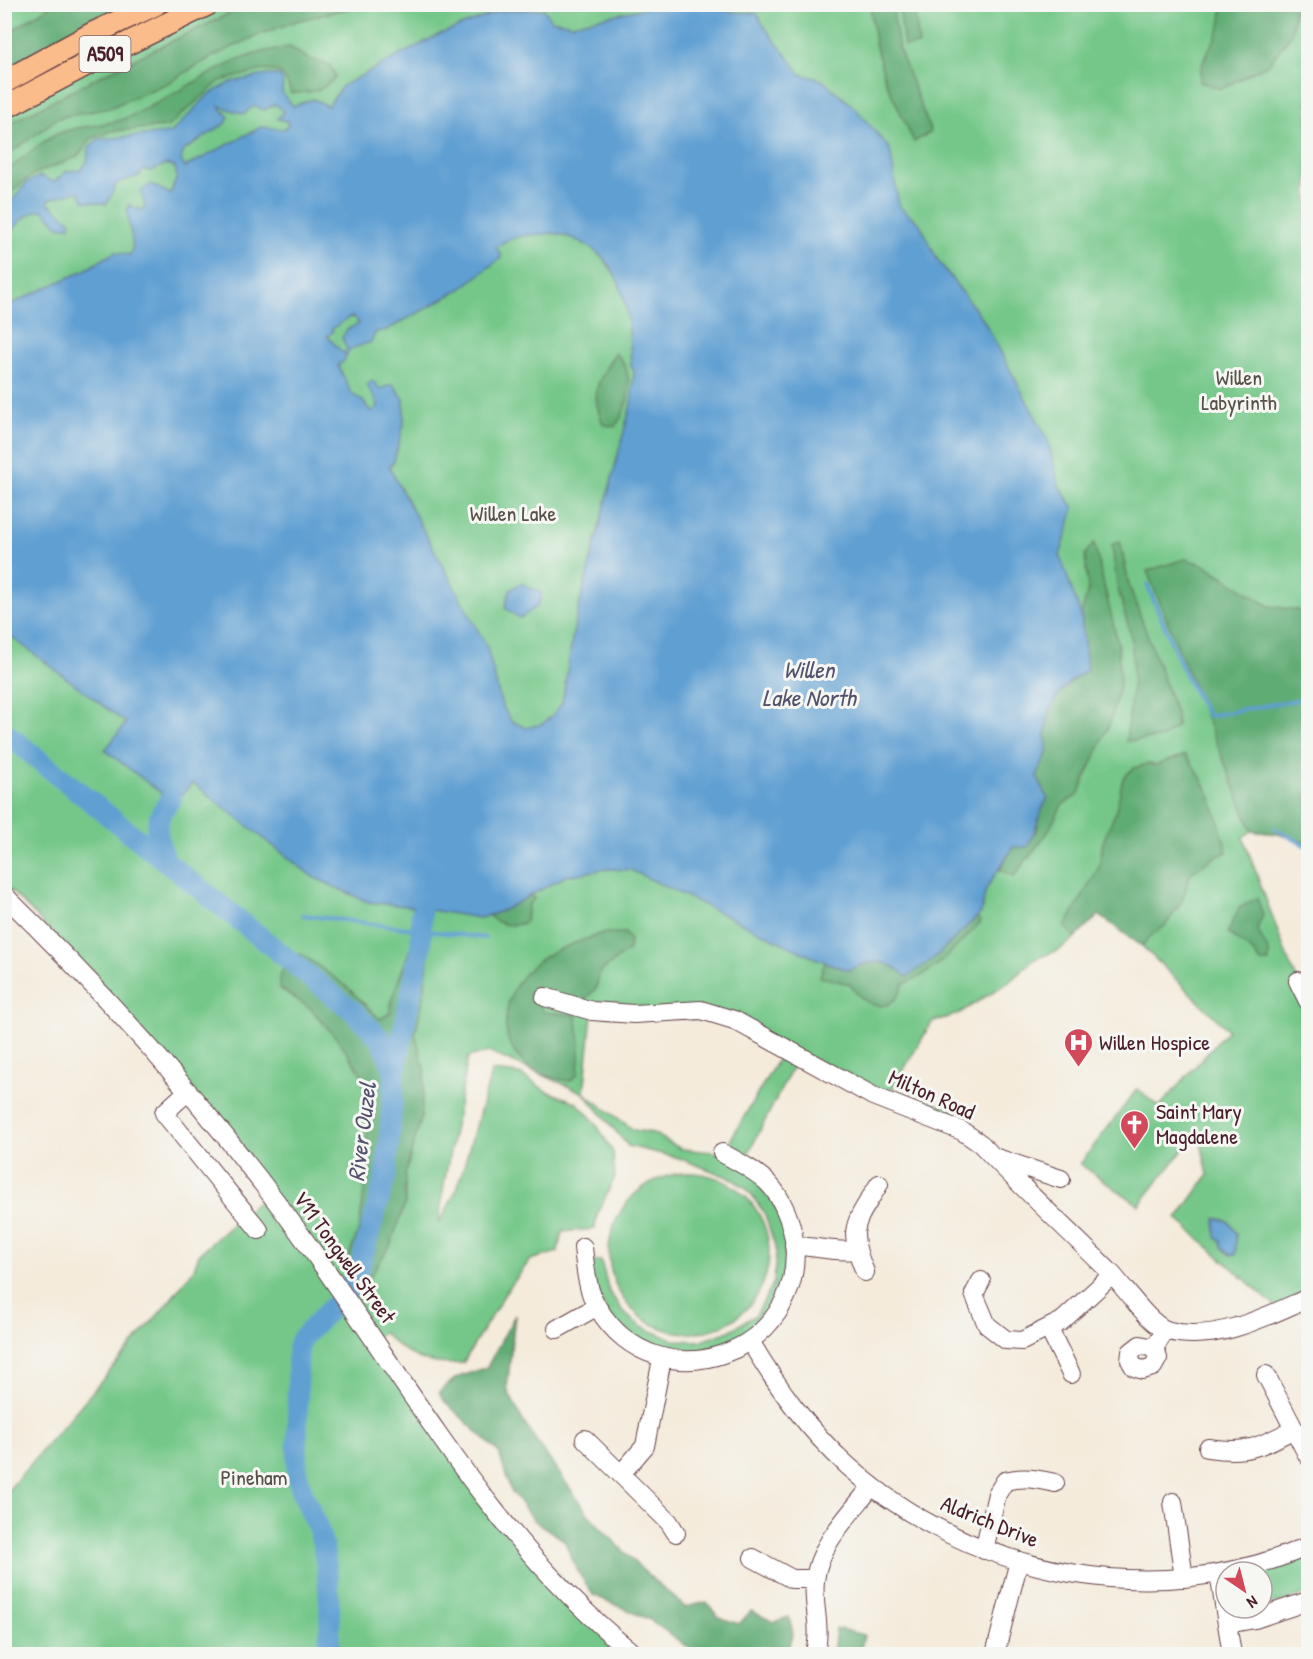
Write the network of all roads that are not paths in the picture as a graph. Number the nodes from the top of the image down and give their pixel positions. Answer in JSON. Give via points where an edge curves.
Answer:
{"nodes":[{"id":1,"x":156,"y":4,"type":"edge"},
{"id":2,"x":208,"y":4,"type":"edge"},
{"id":3,"x":4,"y":82,"type":"edge"},
{"id":4,"x":4,"y":108,"type":"edge"},
{"id":5,"x":4,"y":895,"type":"edge"},
{"id":6,"x":1298,"y":981,"type":"dead end"},
{"id":7,"x":544,"y":998,"type":"dead end"},
{"id":8,"x":1308,"y":1001,"type":"edge"},
{"id":9,"x":187,"y":1092,"type":"junction"},
{"id":10,"x":730,"y":1157,"type":"dead end"},
{"id":11,"x":993,"y":1157,"type":"junction"},
{"id":12,"x":1061,"y":1179,"type":"dead end"},
{"id":13,"x":879,"y":1184,"type":"dead end"},
{"id":14,"x":259,"y":1230,"type":"dead end"},
{"id":15,"x":583,"y":1246,"type":"dead end"},
{"id":16,"x":794,"y":1246,"type":"junction"},
{"id":17,"x":856,"y":1250,"type":"junction"},
{"id":18,"x":865,"y":1272,"type":"dead end"},
{"id":19,"x":1112,"y":1275,"type":"junction"},
{"id":20,"x":981,"y":1281,"type":"dead end"},
{"id":21,"x":1308,"y":1298,"type":"edge"},
{"id":22,"x":596,"y":1307,"type":"junction"},
{"id":23,"x":557,"y":1329,"type":"dead end"},
{"id":24,"x":1049,"y":1329,"type":"junction"},
{"id":25,"x":1166,"y":1330,"type":"junction"},
{"id":26,"x":750,"y":1341,"type":"junction"},
{"id":27,"x":1154,"y":1347,"type":"dead end"},
{"id":28,"x":662,"y":1359,"type":"junction"},
{"id":29,"x":1071,"y":1374,"type":"dead end"},
{"id":30,"x":1266,"y":1375,"type":"dead end"},
{"id":31,"x":1294,"y":1429,"type":"junction"},
{"id":32,"x":585,"y":1439,"type":"dead end"},
{"id":33,"x":1208,"y":1448,"type":"dead end"},
{"id":34,"x":1308,"y":1456,"type":"edge"},
{"id":35,"x":621,"y":1474,"type":"junction"},
{"id":36,"x":1055,"y":1483,"type":"dead end"},
{"id":37,"x":872,"y":1486,"type":"junction"},
{"id":38,"x":1173,"y":1502,"type":"dead end"},
{"id":39,"x":676,"y":1533,"type":"dead end"},
{"id":40,"x":1308,"y":1546,"type":"edge"},
{"id":41,"x":984,"y":1550,"type":"junction"},
{"id":42,"x":753,"y":1557,"type":"dead end"},
{"id":43,"x":1261,"y":1560,"type":"edge"},
{"id":44,"x":1019,"y":1561,"type":"junction"},
{"id":45,"x":1214,"y":1574,"type":"edge"},
{"id":46,"x":1184,"y":1578,"type":"junction"},
{"id":47,"x":815,"y":1579,"type":"junction"},
{"id":48,"x":1308,"y":1602,"type":"edge"},
{"id":49,"x":1226,"y":1620,"type":"edge"},
{"id":50,"x":1227,"y":1624,"type":"junction"},
{"id":51,"x":634,"y":1654,"type":"edge"},
{"id":52,"x":814,"y":1654,"type":"edge"},
{"id":53,"x":995,"y":1654,"type":"edge"},
{"id":54,"x":1232,"y":1654,"type":"edge"}],
"edges":[{"from":1,"to":3,"type":"main road","number":"A509"},
{"from":2,"to":4,"type":"main road","number":"A509"},
{"from":5,"to":9,"type":"street","name":"V11 Tongwell Street","via":[[94,985]]},
{"from":6,"to":8,"type":"street"},
{"from":7,"to":11,"type":"street","name":"Milton Road","via":[[592,1011],[634,1014],[701,1010],[734,1020],[873,1096],[962,1131]]},
{"from":9,"to":14,"type":"street","via":[[164,1113]]},
{"from":9,"to":51,"type":"street","name":"V11 Tongwell Street","via":[[250,1167],[515,1539],[604,1630]]},
{"from":10,"to":16,"type":"street","via":[[767,1183],[777,1195],[793,1231]]},
{"from":11,"to":12,"type":"street"},
{"from":11,"to":19,"type":"street","name":"Milton Road"},
{"from":13,"to":17,"type":"street","via":[[853,1227]]},
{"from":15,"to":22,"type":"street"},
{"from":16,"to":17,"type":"street","via":[[818,1246],[838,1252]]},
{"from":16,"to":26,"type":"street","via":[[786,1296],[765,1330]]},
{"from":17,"to":18,"type":"street"},
{"from":19,"to":24,"type":"street"},
{"from":19,"to":25,"type":"street","name":"Milton Road"},
{"from":20,"to":24,"type":"street","via":[[974,1294],[982,1315],[1006,1340],[1022,1341]]},
{"from":21,"to":25,"type":"street","via":[[1207,1333]]},
{"from":22,"to":23,"type":"street"},
{"from":22,"to":28,"type":"street","via":[[627,1340]]},
{"from":24,"to":29,"type":"street"},
{"from":25,"to":27,"type":"street"},
{"from":26,"to":28,"type":"street","via":[[703,1360]]},
{"from":26,"to":37,"type":"street","name":"Aldrich Drive","via":[[779,1389],[810,1428]]},
{"from":28,"to":35,"type":"street","via":[[645,1446]]},
{"from":30,"to":31,"type":"street"},
{"from":31,"to":33,"type":"street","via":[[1256,1448],[1235,1452]]},
{"from":31,"to":34,"type":"street"},
{"from":32,"to":35,"type":"street"},
{"from":35,"to":39,"type":"street"},
{"from":36,"to":41,"type":"street","via":[[1034,1478],[1005,1481],[997,1494]]},
{"from":37,"to":41,"type":"street","name":"Aldrich Drive","via":[[937,1529]]},
{"from":37,"to":47,"type":"street","via":[[828,1544]]},
{"from":38,"to":46,"type":"street"},
{"from":40,"to":43,"type":"street","name":"Aldrich Drive"},
{"from":41,"to":44,"type":"street","name":"Aldrich Drive"},
{"from":42,"to":47,"type":"street","via":[[792,1580]]},
{"from":44,"to":46,"type":"street","name":"Aldrich Drive","via":[[1098,1577]]},
{"from":44,"to":53,"type":"street"},
{"from":45,"to":46,"type":"street","name":"Aldrich Drive"},
{"from":47,"to":52,"type":"street"},
{"from":48,"to":50,"type":"street"},
{"from":49,"to":50,"type":"street"},
{"from":50,"to":54,"type":"street"}]}
